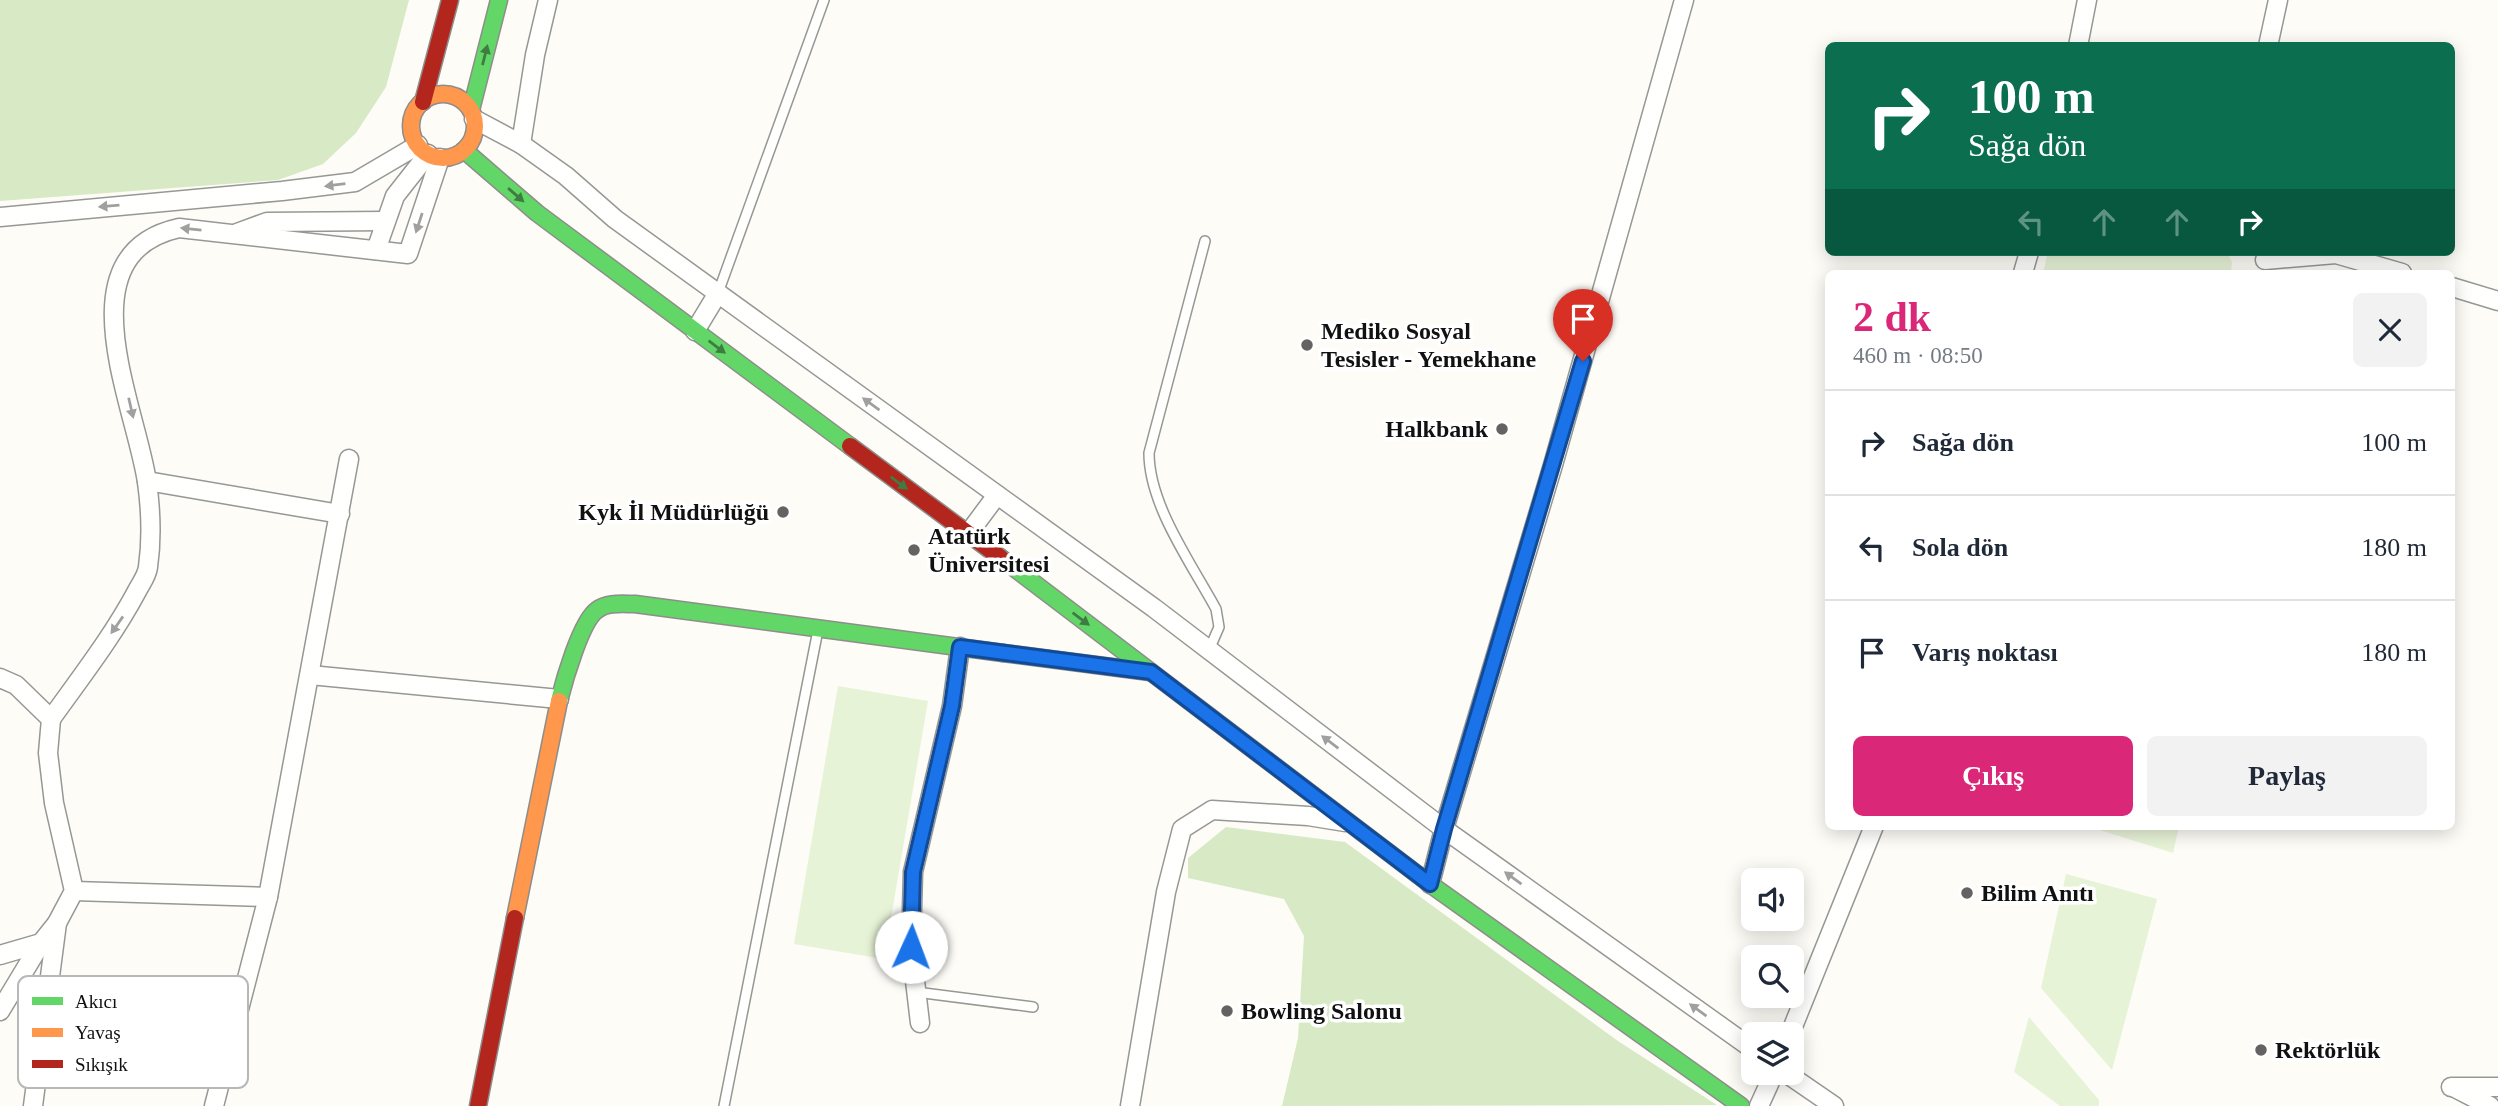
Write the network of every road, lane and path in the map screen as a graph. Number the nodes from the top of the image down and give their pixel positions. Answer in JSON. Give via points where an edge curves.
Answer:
{"nodes":[{"id":1,"x":450,"y":0,"type":"edge"},
{"id":2,"x":499,"y":0,"type":"edge"},
{"id":3,"x":548,"y":0,"type":"edge"},
{"id":4,"x":824,"y":0,"type":"edge"},
{"id":5,"x":1684,"y":0,"type":"edge"},
{"id":6,"x":2087,"y":0,"type":"edge"},
{"id":7,"x":2278,"y":0,"type":"edge"},
{"id":8,"x":2079,"y":42,"type":"edge"},
{"id":9,"x":2269,"y":42,"type":"edge"},
{"id":10,"x":423,"y":102,"type":"junction"},
{"id":11,"x":473,"y":115,"type":"junction"},
{"id":12,"x":522,"y":145,"type":"junction"},
{"id":13,"x":464,"y":150,"type":"junction"},
{"id":14,"x":429,"y":152,"type":"junction"},
{"id":15,"x":0,"y":217,"type":"edge"},
{"id":16,"x":386,"y":221,"type":"junction"},
{"id":17,"x":234,"y":234,"type":"junction"},
{"id":18,"x":1205,"y":241,"type":"dead end"},
{"id":19,"x":376,"y":250,"type":"junction"},
{"id":20,"x":2318,"y":256,"type":"edge"},
{"id":21,"x":2343,"y":256,"type":"edge"},
{"id":22,"x":2263,"y":262,"type":"edge"},
{"id":23,"x":2392,"y":270,"type":"edge"},
{"id":24,"x":2455,"y":288,"type":"edge"},
{"id":25,"x":718,"y":293,"type":"junction"},
{"id":26,"x":2498,"y":301,"type":"edge"},
{"id":27,"x":695,"y":331,"type":"junction"},
{"id":28,"x":349,"y":459,"type":"dead end"},
{"id":29,"x":147,"y":481,"type":"junction"},
{"id":30,"x":997,"y":495,"type":"junction"},
{"id":31,"x":340,"y":514,"type":"junction"},
{"id":32,"x":968,"y":534,"type":"junction"},
{"id":33,"x":818,"y":628,"type":"junction"},
{"id":34,"x":960,"y":647,"type":"junction"},
{"id":35,"x":1209,"y":650,"type":"junction"},
{"id":36,"x":1151,"y":672,"type":"junction"},
{"id":37,"x":310,"y":675,"type":"junction"},
{"id":38,"x":0,"y":678,"type":"edge"},
{"id":39,"x":559,"y":699,"type":"junction"},
{"id":40,"x":51,"y":719,"type":"junction"},
{"id":41,"x":1352,"y":823,"type":"junction"},
{"id":42,"x":1444,"y":829,"type":"junction"},
{"id":43,"x":1872,"y":830,"type":"edge"},
{"id":44,"x":1430,"y":884,"type":"junction"},
{"id":45,"x":74,"y":891,"type":"junction"},
{"id":46,"x":268,"y":897,"type":"junction"},
{"id":47,"x":57,"y":923,"type":"junction"},
{"id":48,"x":41,"y":943,"type":"junction"},
{"id":49,"x":0,"y":955,"type":"edge"},
{"id":50,"x":21,"y":976,"type":"edge"},
{"id":51,"x":50,"y":976,"type":"edge"},
{"id":52,"x":248,"y":976,"type":"edge"},
{"id":53,"x":18,"y":981,"type":"edge"},
{"id":54,"x":916,"y":992,"type":"junction"},
{"id":55,"x":1033,"y":1007,"type":"dead end"},
{"id":56,"x":0,"y":1011,"type":"edge"},
{"id":57,"x":1795,"y":1022,"type":"edge"},
{"id":58,"x":920,"y":1023,"type":"dead end"},
{"id":59,"x":1741,"y":1041,"type":"edge"},
{"id":60,"x":1769,"y":1085,"type":"edge"},
{"id":61,"x":1803,"y":1085,"type":"edge"},
{"id":62,"x":2498,"y":1087,"type":"edge"},
{"id":63,"x":35,"y":1088,"type":"edge"},
{"id":64,"x":219,"y":1088,"type":"edge"},
{"id":65,"x":33,"y":1106,"type":"edge"},
{"id":66,"x":214,"y":1106,"type":"edge"},
{"id":67,"x":478,"y":1106,"type":"edge"},
{"id":68,"x":724,"y":1106,"type":"edge"},
{"id":69,"x":1130,"y":1106,"type":"edge"},
{"id":70,"x":1741,"y":1106,"type":"edge"},
{"id":71,"x":1759,"y":1106,"type":"edge"},
{"id":72,"x":1834,"y":1106,"type":"edge"},
{"id":73,"x":2490,"y":1106,"type":"edge"}],
"edges":[{"from":1,"to":10,"type":"street"},
{"from":11,"to":2,"type":"street","one_way":true},
{"from":3,"to":12,"type":"street"},
{"from":4,"to":25,"type":"lane"},
{"from":5,"to":42,"type":"street"},
{"from":6,"to":8,"type":"street"},
{"from":7,"to":9,"type":"street"},
{"from":10,"to":11,"type":"street","via":[[447,94],[459,98]]},
{"from":10,"to":14,"type":"street","via":[[412,125],[414,137]]},
{"from":11,"to":12,"type":"street"},
{"from":11,"to":13,"type":"street","via":[[474,136]]},
{"from":12,"to":25,"type":"street"},
{"from":13,"to":14,"type":"street","via":[[453,156]]},
{"from":13,"to":27,"type":"street","one_way":true,"via":[[537,213]]},
{"from":14,"to":15,"type":"street","one_way":true,"via":[[355,182]]},
{"from":14,"to":16,"type":"street","via":[[395,196]]},
{"from":14,"to":19,"type":"street","one_way":true,"via":[[408,254]]},
{"from":16,"to":17,"type":"street","via":[[267,222]]},
{"from":16,"to":19,"type":"street"},
{"from":17,"to":19,"type":"street"},
{"from":17,"to":29,"type":"street","one_way":true,"via":[[180,228],[163,232],[131,253],[122,271],[113,302],[116,349]]},
{"from":18,"to":35,"type":"lane","via":[[1149,453],[1149,468],[1156,498],[1216,609],[1219,627]]},
{"from":20,"to":22,"type":"street"},
{"from":21,"to":23,"type":"street"},
{"from":24,"to":26,"type":"street"},
{"from":25,"to":27,"type":"street"},
{"from":30,"to":25,"type":"street","one_way":true},
{"from":27,"to":32,"type":"street","one_way":true},
{"from":28,"to":31,"type":"street"},
{"from":29,"to":31,"type":"street"},
{"from":29,"to":40,"type":"street","one_way":true,"via":[[151,524],[148,571],[124,615]]},
{"from":30,"to":32,"type":"street"},
{"from":30,"to":35,"type":"street"},
{"from":31,"to":37,"type":"street"},
{"from":32,"to":36,"type":"street","one_way":true},
{"from":33,"to":34,"type":"street"},
{"from":33,"to":39,"type":"street","via":[[613,604],[596,610],[577,642]]},
{"from":33,"to":68,"type":"lane"},
{"from":34,"to":36,"type":"street"},
{"from":34,"to":54,"type":"street","via":[[952,706],[913,872],[911,947]]},
{"from":42,"to":35,"type":"street","one_way":true},
{"from":36,"to":41,"type":"street"},
{"from":37,"to":39,"type":"street"},
{"from":37,"to":46,"type":"street"},
{"from":38,"to":40,"type":"street","via":[[16,685]]},
{"from":39,"to":67,"type":"street"},
{"from":40,"to":45,"type":"street","via":[[48,752],[54,803]]},
{"from":41,"to":44,"type":"street"},
{"from":41,"to":69,"type":"street","via":[[1212,810],[1182,829],[1166,892]]},
{"from":42,"to":44,"type":"street"},
{"from":59,"to":42,"type":"street","one_way":true},
{"from":43,"to":57,"type":"street"},
{"from":44,"to":70,"type":"street"},
{"from":45,"to":46,"type":"street"},
{"from":45,"to":47,"type":"street"},
{"from":46,"to":52,"type":"street"},
{"from":47,"to":48,"type":"street"},
{"from":47,"to":51,"type":"street"},
{"from":48,"to":49,"type":"street"},
{"from":48,"to":50,"type":"street"},
{"from":53,"to":56,"type":"street"},
{"from":54,"to":55,"type":"lane"},
{"from":54,"to":58,"type":"street"},
{"from":60,"to":71,"type":"street"},
{"from":61,"to":72,"type":"street"},
{"from":62,"to":73,"type":"street","via":[[2451,1087]]},
{"from":63,"to":65,"type":"street"},
{"from":64,"to":66,"type":"street"}]}
